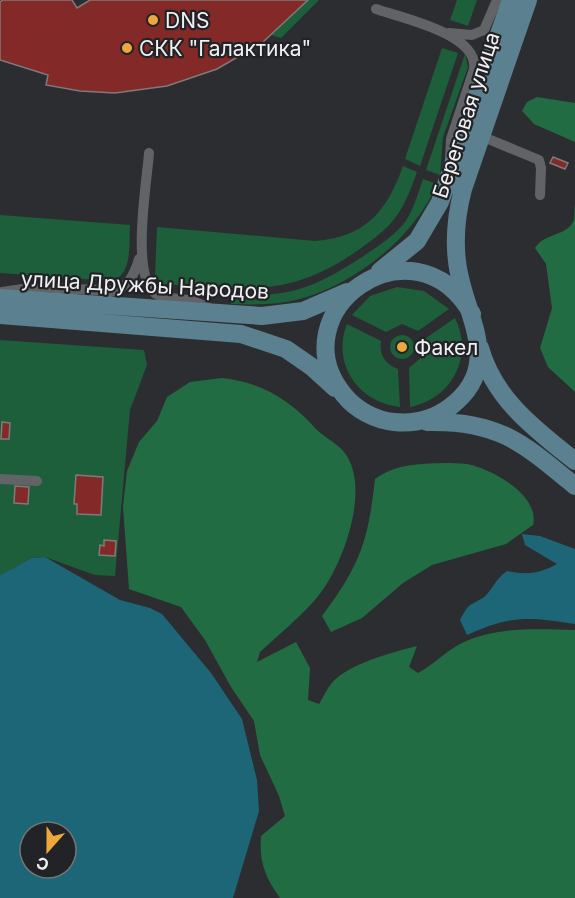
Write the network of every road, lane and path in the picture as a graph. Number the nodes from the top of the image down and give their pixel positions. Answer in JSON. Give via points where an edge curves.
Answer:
{"nodes":[{"id":1,"x":497,"y":0,"type":"edge"},
{"id":2,"x":504,"y":0,"type":"edge"},
{"id":3,"x":512,"y":0,"type":"edge"},
{"id":4,"x":528,"y":0,"type":"edge"},
{"id":5,"x":376,"y":9,"type":"dead end"},
{"id":6,"x":487,"y":26,"type":"junction"},
{"id":7,"x":443,"y":32,"type":"junction"},
{"id":8,"x":475,"y":63,"type":"junction"},
{"id":9,"x":475,"y":106,"type":"junction"},
{"id":10,"x":481,"y":136,"type":"junction"},
{"id":11,"x":149,"y":153,"type":"dead end"},
{"id":12,"x":450,"y":179,"type":"junction"},
{"id":13,"x":540,"y":195,"type":"dead end"},
{"id":14,"x":142,"y":248,"type":"junction"},
{"id":15,"x":371,"y":277,"type":"junction"},
{"id":16,"x":354,"y":288,"type":"junction"},
{"id":17,"x":115,"y":291,"type":"junction"},
{"id":18,"x":0,"y":292,"type":"edge"},
{"id":19,"x":0,"y":298,"type":"edge"},
{"id":20,"x":59,"y":302,"type":"junction"},
{"id":21,"x":225,"y":314,"type":"junction"},
{"id":22,"x":472,"y":314,"type":"junction"},
{"id":23,"x":0,"y":315,"type":"edge"},
{"id":24,"x":479,"y":343,"type":"junction"},
{"id":25,"x":352,"y":403,"type":"junction"},
{"id":26,"x":408,"y":423,"type":"junction"},
{"id":27,"x":575,"y":461,"type":"edge"},
{"id":28,"x":0,"y":479,"type":"edge"},
{"id":29,"x":37,"y":481,"type":"dead end"},
{"id":30,"x":575,"y":486,"type":"edge"}],
"edges":[{"from":1,"to":6,"type":"lane"},
{"from":2,"to":6,"type":"lane"},
{"from":3,"to":9,"type":"main road","name":"Береговая улица"},
{"from":4,"to":10,"type":"main road","name":"Береговая улица"},
{"from":5,"to":7,"type":"lane"},
{"from":6,"to":7,"type":"lane","via":[[472,35]]},
{"from":7,"to":8,"type":"lane","via":[[468,48]]},
{"from":8,"to":9,"type":"lane"},
{"from":8,"to":12,"type":"lane","via":[[451,139]]},
{"from":9,"to":12,"type":"main road","name":"Береговая улица"},
{"from":10,"to":13,"type":"lane","via":[[539,160]]},
{"from":10,"to":22,"type":"main road","name":"Береговая улица","via":[[461,195],[456,235],[459,276]]},
{"from":11,"to":14,"type":"lane"},
{"from":12,"to":15,"type":"main road","name":"Береговая улица","via":[[417,241]]},
{"from":14,"to":17,"type":"lane","via":[[133,277]]},
{"from":14,"to":21,"type":"lane","via":[[144,277],[153,292]]},
{"from":15,"to":16,"type":"main road"},
{"from":15,"to":22,"type":"main road","via":[[399,270],[429,275],[454,290]]},
{"from":16,"to":21,"type":"main road","name":"улица Дружбы Народов","via":[[303,311],[262,316]]},
{"from":16,"to":25,"type":"main road","via":[[331,320],[327,350],[334,379]]},
{"from":17,"to":18,"type":"lane","via":[[36,287]]},
{"from":17,"to":20,"type":"lane"},
{"from":19,"to":20,"type":"main road","name":"улица Дружбы Народов"},
{"from":20,"to":21,"type":"main road","name":"улица Дружбы Народов"},
{"from":22,"to":24,"type":"main road"},
{"from":23,"to":25,"type":"main road","name":"улица Дружбы Народов","via":[[241,334],[272,343],[299,357]]},
{"from":24,"to":26,"type":"main road","via":[[475,372],[460,398],[436,415]]},
{"from":24,"to":27,"type":"main road","via":[[489,373],[509,403]]},
{"from":25,"to":26,"type":"main road","via":[[378,418]]},
{"from":26,"to":30,"type":"main road","via":[[461,423],[493,429],[520,442]]},
{"from":28,"to":29,"type":"lane"}]}
